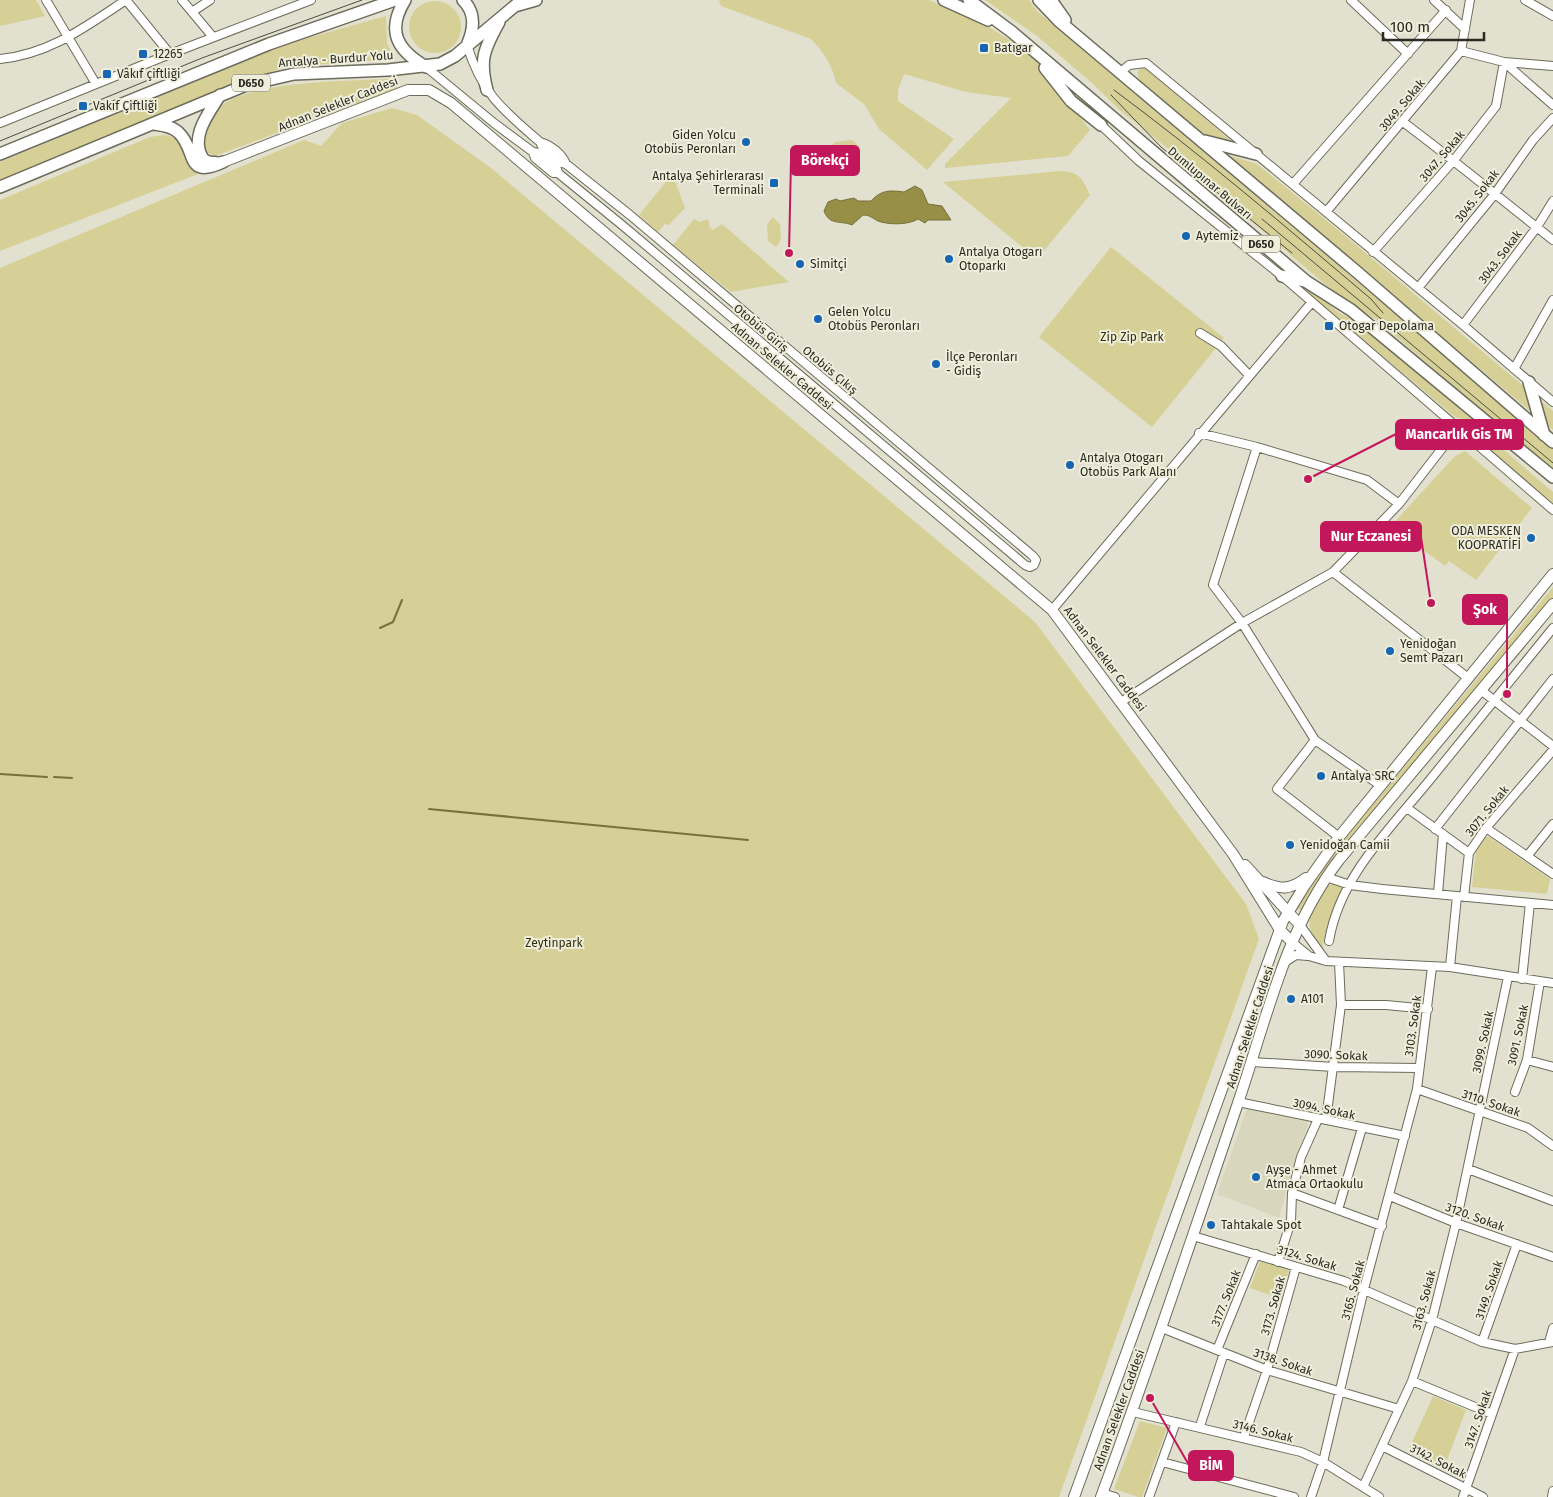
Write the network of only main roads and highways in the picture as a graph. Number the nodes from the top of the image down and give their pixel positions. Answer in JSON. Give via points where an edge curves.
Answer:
{"nodes":[{"id":1,"x":395,"y":0,"type":"edge"},
{"id":2,"x":406,"y":0,"type":"edge"},
{"id":3,"x":463,"y":0,"type":"edge"},
{"id":4,"x":536,"y":0,"type":"edge"},
{"id":5,"x":944,"y":0,"type":"edge"},
{"id":6,"x":969,"y":0,"type":"edge"},
{"id":7,"x":1039,"y":0,"type":"edge"},
{"id":8,"x":1051,"y":0,"type":"edge"},
{"id":9,"x":518,"y":3,"type":"edge"},
{"id":10,"x":503,"y":14,"type":"junction"},
{"id":11,"x":1012,"y":32,"type":"junction"},
{"id":12,"x":1077,"y":35,"type":"junction"},
{"id":13,"x":468,"y":45,"type":"junction"},
{"id":14,"x":1038,"y":56,"type":"junction"},
{"id":15,"x":426,"y":66,"type":"junction"},
{"id":16,"x":487,"y":90,"type":"road end"},
{"id":17,"x":220,"y":95,"type":"junction"},
{"id":18,"x":153,"y":124,"type":"junction"},
{"id":19,"x":1101,"y":125,"type":"road end"},
{"id":20,"x":1200,"y":140,"type":"junction"},
{"id":21,"x":0,"y":154,"type":"edge"},
{"id":22,"x":1256,"y":154,"type":"road end"},
{"id":23,"x":224,"y":162,"type":"junction"},
{"id":24,"x":0,"y":187,"type":"edge"},
{"id":25,"x":1282,"y":276,"type":"road end"},
{"id":26,"x":1307,"y":282,"type":"junction"},
{"id":27,"x":1529,"y":382,"type":"road end"},
{"id":28,"x":1490,"y":426,"type":"junction"},
{"id":29,"x":1457,"y":429,"type":"road end"},
{"id":30,"x":1549,"y":438,"type":"edge"},
{"id":31,"x":1552,"y":477,"type":"edge"},
{"id":32,"x":1553,"y":574,"type":"edge"},
{"id":33,"x":1552,"y":608,"type":"edge"},
{"id":34,"x":1233,"y":854,"type":"junction"},
{"id":35,"x":1313,"y":872,"type":"junction"},
{"id":36,"x":1261,"y":880,"type":"junction"},
{"id":37,"x":1288,"y":914,"type":"junction"},
{"id":38,"x":1300,"y":926,"type":"junction"},
{"id":39,"x":1280,"y":930,"type":"junction"},
{"id":40,"x":1292,"y":942,"type":"junction"},
{"id":41,"x":1101,"y":1495,"type":"edge"},
{"id":42,"x":1074,"y":1497,"type":"edge"}],
"edges":[{"from":1,"to":21,"type":"highway","name":"Antalya - Burdur Yolu","number":"D650","via":[[269,44]]},
{"from":2,"to":15,"type":"highway","via":[[396,21],[398,41],[410,58]]},
{"from":3,"to":13,"type":"highway","via":[[474,22]]},
{"from":4,"to":9,"type":"highway"},
{"from":5,"to":11,"type":"highway"},
{"from":6,"to":11,"type":"highway","name":"Dumlupınar Bulvarı","number":"D650"},
{"from":7,"to":12,"type":"highway"},
{"from":8,"to":12,"type":"highway"},
{"from":9,"to":10,"type":"highway","name":"Antalya - Burdur Yolu","number":"D650"},
{"from":10,"to":13,"type":"highway","name":"Antalya - Burdur Yolu","number":"D650"},
{"from":10,"to":16,"type":"highway","via":[[482,59]]},
{"from":11,"to":14,"type":"highway","name":"Dumlupınar Bulvarı","number":"D650"},
{"from":12,"to":20,"type":"highway"},
{"from":13,"to":15,"type":"highway","name":"Antalya - Burdur Yolu","number":"D650","via":[[440,64]]},
{"from":14,"to":19,"type":"highway","via":[[1071,102]]},
{"from":14,"to":26,"type":"highway","name":"Dumlupınar Bulvarı","number":"D650"},
{"from":15,"to":17,"type":"highway","name":"Antalya - Burdur Yolu","number":"D650","via":[[294,74],[246,85]]},
{"from":17,"to":18,"type":"highway","name":"Antalya - Burdur Yolu","number":"D650"},
{"from":17,"to":23,"type":"highway","via":[[204,122],[198,140],[203,159]]},
{"from":18,"to":23,"type":"highway","via":[[172,128],[180,134],[192,160],[201,168]]},
{"from":18,"to":24,"type":"highway","name":"Antalya - Burdur Yolu","number":"D650"},
{"from":20,"to":22,"type":"highway"},
{"from":20,"to":30,"type":"highway"},
{"from":23,"to":34,"type":"main road","name":"Adnan Selekler Caddesi","via":[[408,90],[423,89],[451,102],[1052,610]]},
{"from":25,"to":26,"type":"highway"},
{"from":26,"to":28,"type":"highway","name":"Dumlupınar Bulvarı","number":"D650","via":[[1351,310]]},
{"from":27,"to":30,"type":"highway"},
{"from":28,"to":29,"type":"highway"},
{"from":28,"to":31,"type":"highway","name":"Dumlupınar Bulvarı","number":"D650"},
{"from":32,"to":35,"type":"main road","name":"Adnan Selekler Caddesi"},
{"from":33,"to":38,"type":"main road","name":"Adnan Selekler Caddesi","via":[[1326,877]]},
{"from":34,"to":36,"type":"main road","name":"Adnan Selekler Caddesi"},
{"from":34,"to":39,"type":"main road","name":"Adnan Selekler Caddesi"},
{"from":35,"to":36,"type":"main road","name":"Adnan Selekler Caddesi","via":[[1290,888],[1277,888]]},
{"from":35,"to":37,"type":"main road","name":"Adnan Selekler Caddesi"},
{"from":36,"to":37,"type":"main road","name":"Adnan Selekler Caddesi"},
{"from":37,"to":38,"type":"main road"},
{"from":37,"to":39,"type":"main road","name":"Adnan Selekler Caddesi"},
{"from":38,"to":40,"type":"main road","name":"Adnan Selekler Caddesi"},
{"from":39,"to":40,"type":"main road"},
{"from":39,"to":42,"type":"main road","name":"Adnan Selekler Caddesi"},
{"from":40,"to":41,"type":"main road","name":"Adnan Selekler Caddesi","via":[[1133,1412]]}]}
